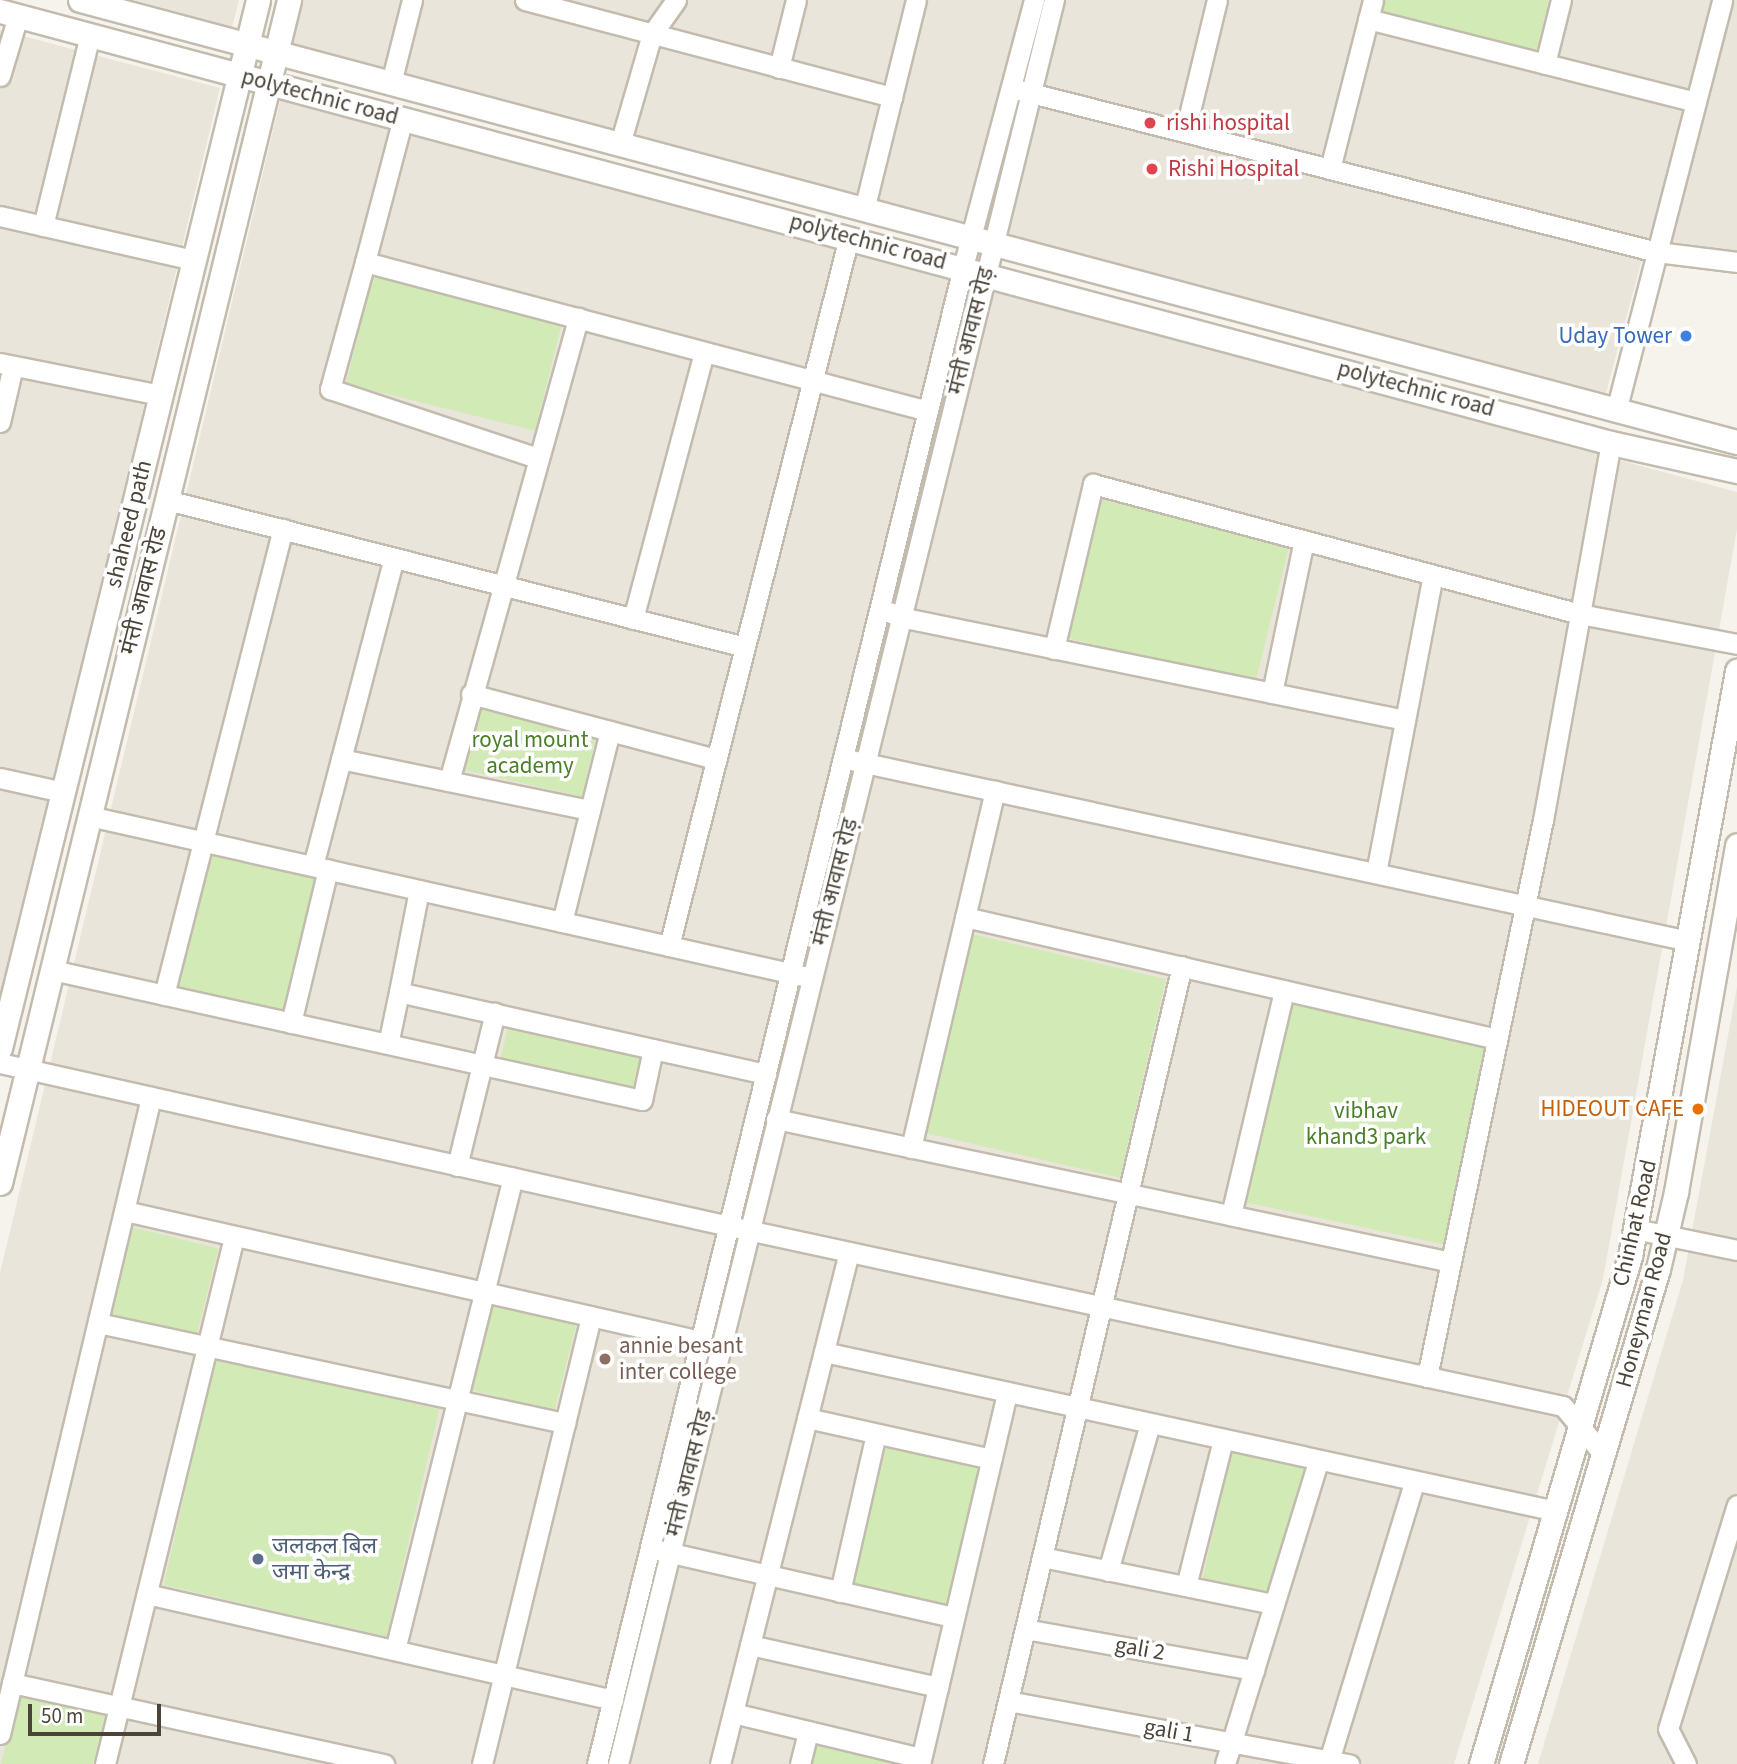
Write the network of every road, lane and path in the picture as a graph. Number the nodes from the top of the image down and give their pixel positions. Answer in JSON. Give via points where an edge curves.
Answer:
{"nodes":[{"id":1,"x":80,"y":0,"type":"edge"},
{"id":2,"x":258,"y":0,"type":"edge"},
{"id":3,"x":289,"y":0,"type":"edge"},
{"id":4,"x":412,"y":0,"type":"edge"},
{"id":5,"x":527,"y":0,"type":"edge"},
{"id":6,"x":676,"y":0,"type":"edge"},
{"id":7,"x":796,"y":0,"type":"edge"},
{"id":8,"x":916,"y":0,"type":"edge"},
{"id":9,"x":1034,"y":0,"type":"edge"},
{"id":10,"x":1054,"y":0,"type":"edge"},
{"id":11,"x":1217,"y":0,"type":"edge"},
{"id":12,"x":1562,"y":0,"type":"edge"},
{"id":13,"x":1722,"y":0,"type":"edge"},
{"id":14,"x":1371,"y":10,"type":"edge"},
{"id":15,"x":9,"y":13,"type":"edge"},
{"id":16,"x":652,"y":34,"type":"junction"},
{"id":17,"x":90,"y":35,"type":"junction"},
{"id":18,"x":247,"y":44,"type":"junction"},
{"id":19,"x":276,"y":52,"type":"junction"},
{"id":20,"x":1545,"y":64,"type":"junction"},
{"id":21,"x":779,"y":68,"type":"junction"},
{"id":22,"x":239,"y":75,"type":"junction"},
{"id":23,"x":0,"y":76,"type":"edge"},
{"id":24,"x":269,"y":83,"type":"junction"},
{"id":25,"x":391,"y":83,"type":"junction"},
{"id":26,"x":1011,"y":88,"type":"junction"},
{"id":27,"x":1031,"y":92,"type":"junction"},
{"id":28,"x":892,"y":97,"type":"junction"},
{"id":29,"x":1696,"y":102,"type":"junction"},
{"id":30,"x":402,"y":118,"type":"junction"},
{"id":31,"x":1185,"y":132,"type":"junction"},
{"id":32,"x":620,"y":144,"type":"junction"},
{"id":33,"x":1330,"y":169,"type":"junction"},
{"id":34,"x":864,"y":210,"type":"junction"},
{"id":35,"x":0,"y":216,"type":"edge"},
{"id":36,"x":43,"y":226,"type":"junction"},
{"id":37,"x":849,"y":237,"type":"junction"},
{"id":38,"x":982,"y":241,"type":"junction"},
{"id":39,"x":1657,"y":252,"type":"junction"},
{"id":40,"x":194,"y":260,"type":"junction"},
{"id":41,"x":365,"y":262,"type":"junction"},
{"id":42,"x":1737,"y":262,"type":"edge"},
{"id":43,"x":974,"y":270,"type":"junction"},
{"id":44,"x":578,"y":318,"type":"junction"},
{"id":45,"x":704,"y":352,"type":"junction"},
{"id":46,"x":7,"y":365,"type":"edge"},
{"id":47,"x":812,"y":381,"type":"junction"},
{"id":48,"x":160,"y":395,"type":"junction"},
{"id":49,"x":928,"y":411,"type":"junction"},
{"id":50,"x":1616,"y":411,"type":"junction"},
{"id":51,"x":0,"y":422,"type":"edge"},
{"id":52,"x":1737,"y":442,"type":"edge"},
{"id":53,"x":1611,"y":443,"type":"junction"},
{"id":54,"x":538,"y":458,"type":"junction"},
{"id":55,"x":1737,"y":471,"type":"edge"},
{"id":56,"x":167,"y":500,"type":"junction"},
{"id":57,"x":283,"y":529,"type":"junction"},
{"id":58,"x":1304,"y":540,"type":"junction"},
{"id":59,"x":394,"y":558,"type":"junction"},
{"id":60,"x":1433,"y":575,"type":"junction"},
{"id":61,"x":502,"y":586,"type":"junction"},
{"id":62,"x":880,"y":608,"type":"junction"},
{"id":63,"x":1580,"y":614,"type":"junction"},
{"id":64,"x":900,"y":617,"type":"junction"},
{"id":65,"x":633,"y":619,"type":"junction"},
{"id":66,"x":1737,"y":644,"type":"edge"},
{"id":67,"x":745,"y":647,"type":"junction"},
{"id":68,"x":1054,"y":649,"type":"junction"},
{"id":69,"x":1737,"y":671,"type":"edge"},
{"id":70,"x":1272,"y":693,"type":"junction"},
{"id":71,"x":471,"y":694,"type":"junction"},
{"id":72,"x":1405,"y":720,"type":"junction"},
{"id":73,"x":610,"y":730,"type":"junction"},
{"id":74,"x":843,"y":758,"type":"junction"},
{"id":75,"x":341,"y":759,"type":"junction"},
{"id":76,"x":716,"y":759,"type":"junction"},
{"id":77,"x":864,"y":762,"type":"junction"},
{"id":78,"x":0,"y":778,"type":"edge"},
{"id":79,"x":449,"y":781,"type":"junction"},
{"id":80,"x":995,"y":791,"type":"junction"},
{"id":81,"x":63,"y":792,"type":"junction"},
{"id":82,"x":590,"y":810,"type":"junction"},
{"id":83,"x":89,"y":816,"type":"junction"},
{"id":84,"x":203,"y":841,"type":"junction"},
{"id":85,"x":1737,"y":845,"type":"edge"},
{"id":86,"x":320,"y":868,"type":"junction"},
{"id":87,"x":1376,"y":873,"type":"junction"},
{"id":88,"x":419,"y":890,"type":"junction"},
{"id":89,"x":1525,"y":906,"type":"junction"},
{"id":90,"x":965,"y":917,"type":"junction"},
{"id":91,"x":562,"y":922,"type":"junction"},
{"id":92,"x":1689,"y":941,"type":"junction"},
{"id":93,"x":669,"y":946,"type":"junction"},
{"id":94,"x":1182,"y":967,"type":"junction"},
{"id":95,"x":52,"y":970,"type":"junction"},
{"id":96,"x":790,"y":973,"type":"junction"},
{"id":97,"x":811,"y":977,"type":"junction"},
{"id":98,"x":1284,"y":990,"type":"junction"},
{"id":99,"x":399,"y":992,"type":"junction"},
{"id":100,"x":164,"y":995,"type":"junction"},
{"id":101,"x":495,"y":1013,"type":"junction"},
{"id":102,"x":291,"y":1023,"type":"junction"},
{"id":103,"x":1497,"y":1038,"type":"junction"},
{"id":104,"x":388,"y":1044,"type":"junction"},
{"id":105,"x":0,"y":1048,"type":"edge"},
{"id":106,"x":653,"y":1049,"type":"junction"},
{"id":107,"x":0,"y":1063,"type":"edge"},
{"id":108,"x":482,"y":1065,"type":"junction"},
{"id":109,"x":27,"y":1069,"type":"junction"},
{"id":110,"x":766,"y":1074,"type":"junction"},
{"id":111,"x":151,"y":1097,"type":"junction"},
{"id":112,"x":776,"y":1119,"type":"junction"},
{"id":113,"x":911,"y":1148,"type":"junction"},
{"id":114,"x":457,"y":1166,"type":"junction"},
{"id":115,"x":513,"y":1178,"type":"junction"},
{"id":116,"x":0,"y":1183,"type":"edge"},
{"id":117,"x":1128,"y":1194,"type":"junction"},
{"id":118,"x":125,"y":1211,"type":"junction"},
{"id":119,"x":1231,"y":1215,"type":"junction"},
{"id":120,"x":729,"y":1226,"type":"junction"},
{"id":121,"x":1635,"y":1229,"type":"junction"},
{"id":122,"x":748,"y":1230,"type":"junction"},
{"id":123,"x":1666,"y":1235,"type":"junction"},
{"id":124,"x":234,"y":1237,"type":"junction"},
{"id":125,"x":1737,"y":1250,"type":"edge"},
{"id":126,"x":849,"y":1252,"type":"junction"},
{"id":127,"x":1451,"y":1262,"type":"junction"},
{"id":128,"x":484,"y":1293,"type":"junction"},
{"id":129,"x":1101,"y":1307,"type":"junction"},
{"id":130,"x":591,"y":1316,"type":"junction"},
{"id":131,"x":98,"y":1323,"type":"junction"},
{"id":132,"x":701,"y":1341,"type":"junction"},
{"id":133,"x":207,"y":1346,"type":"junction"},
{"id":134,"x":824,"y":1352,"type":"junction"},
{"id":135,"x":1427,"y":1377,"type":"junction"},
{"id":136,"x":1007,"y":1392,"type":"junction"},
{"id":137,"x":458,"y":1400,"type":"junction"},
{"id":138,"x":1078,"y":1408,"type":"junction"},
{"id":139,"x":807,"y":1418,"type":"junction"},
{"id":140,"x":565,"y":1423,"type":"junction"},
{"id":141,"x":1150,"y":1424,"type":"junction"},
{"id":142,"x":1581,"y":1427,"type":"junction"},
{"id":143,"x":876,"y":1434,"type":"junction"},
{"id":144,"x":1223,"y":1440,"type":"junction"},
{"id":145,"x":1603,"y":1454,"type":"junction"},
{"id":146,"x":992,"y":1459,"type":"junction"},
{"id":147,"x":1318,"y":1461,"type":"junction"},
{"id":148,"x":1414,"y":1482,"type":"junction"},
{"id":149,"x":1737,"y":1505,"type":"edge"},
{"id":150,"x":1556,"y":1511,"type":"junction"},
{"id":151,"x":660,"y":1551,"type":"junction"},
{"id":152,"x":1042,"y":1557,"type":"junction"},
{"id":153,"x":1108,"y":1571,"type":"junction"},
{"id":154,"x":768,"y":1575,"type":"junction"},
{"id":155,"x":1186,"y":1586,"type":"junction"},
{"id":156,"x":840,"y":1592,"type":"junction"},
{"id":157,"x":147,"y":1594,"type":"junction"},
{"id":158,"x":1274,"y":1604,"type":"junction"},
{"id":159,"x":954,"y":1617,"type":"junction"},
{"id":160,"x":1025,"y":1629,"type":"junction"},
{"id":161,"x":750,"y":1645,"type":"junction"},
{"id":162,"x":395,"y":1650,"type":"junction"},
{"id":163,"x":1254,"y":1670,"type":"junction"},
{"id":164,"x":504,"y":1675,"type":"junction"},
{"id":165,"x":12,"y":1683,"type":"junction"},
{"id":166,"x":938,"y":1687,"type":"junction"},
{"id":167,"x":613,"y":1700,"type":"junction"},
{"id":168,"x":1008,"y":1701,"type":"junction"},
{"id":169,"x":119,"y":1706,"type":"junction"},
{"id":170,"x":733,"y":1713,"type":"junction"},
{"id":171,"x":808,"y":1731,"type":"junction"},
{"id":172,"x":0,"y":1734,"type":"edge"},
{"id":173,"x":1231,"y":1742,"type":"junction"},
{"id":174,"x":921,"y":1761,"type":"edge"},
{"id":175,"x":1329,"y":1762,"type":"edge"},
{"id":176,"x":105,"y":1764,"type":"edge"},
{"id":177,"x":382,"y":1764,"type":"edge"},
{"id":178,"x":482,"y":1764,"type":"edge"},
{"id":179,"x":597,"y":1764,"type":"edge"},
{"id":180,"x":618,"y":1764,"type":"edge"},
{"id":181,"x":720,"y":1764,"type":"edge"},
{"id":182,"x":800,"y":1764,"type":"edge"},
{"id":183,"x":993,"y":1764,"type":"edge"},
{"id":184,"x":1225,"y":1764,"type":"edge"},
{"id":185,"x":1349,"y":1764,"type":"edge"},
{"id":186,"x":1481,"y":1764,"type":"edge"},
{"id":187,"x":1511,"y":1764,"type":"edge"},
{"id":188,"x":1686,"y":1764,"type":"edge"}],
"edges":[{"from":1,"to":18,"type":"street"},
{"from":2,"to":18,"type":"street","name":"shaheed path"},
{"from":3,"to":19,"type":"street","name":"मंत्ती आवास रोड"},
{"from":4,"to":25,"type":"street"},
{"from":5,"to":16,"type":"street"},
{"from":6,"to":16,"type":"street"},
{"from":7,"to":21,"type":"street"},
{"from":8,"to":28,"type":"street"},
{"from":9,"to":26,"type":"street"},
{"from":10,"to":27,"type":"street","name":"मंत्ती आवास रोड़"},
{"from":11,"to":31,"type":"street"},
{"from":12,"to":20,"type":"street"},
{"from":13,"to":29,"type":"street"},
{"from":14,"to":20,"type":"street"},
{"from":14,"to":33,"type":"street"},
{"from":15,"to":17,"type":"street","name":"polytechnic road"},
{"from":15,"to":23,"type":"street"},
{"from":16,"to":21,"type":"street"},
{"from":16,"to":32,"type":"street"},
{"from":17,"to":22,"type":"street","name":"polytechnic road"},
{"from":17,"to":36,"type":"street"},
{"from":18,"to":19,"type":"street"},
{"from":18,"to":22,"type":"street","name":"shaheed path"},
{"from":19,"to":24,"type":"street","name":"मंत्ती आवास रोड"},
{"from":19,"to":25,"type":"street"},
{"from":20,"to":29,"type":"street"},
{"from":21,"to":28,"type":"street"},
{"from":22,"to":24,"type":"street","name":"polytechnic road"},
{"from":22,"to":40,"type":"street","name":"shaheed path"},
{"from":24,"to":30,"type":"street","name":"polytechnic road"},
{"from":24,"to":56,"type":"street","name":"मंत्ती आवास रोड"},
{"from":25,"to":32,"type":"street"},
{"from":26,"to":27,"type":"street"},
{"from":26,"to":38,"type":"street"},
{"from":27,"to":31,"type":"street"},
{"from":27,"to":38,"type":"street","name":"मंत्ती आवास रोड़"},
{"from":28,"to":34,"type":"street"},
{"from":29,"to":39,"type":"street"},
{"from":30,"to":37,"type":"street","name":"polytechnic road"},
{"from":30,"to":41,"type":"street"},
{"from":31,"to":33,"type":"street"},
{"from":32,"to":34,"type":"street"},
{"from":33,"to":39,"type":"street"},
{"from":34,"to":38,"type":"street"},
{"from":35,"to":36,"type":"street"},
{"from":36,"to":40,"type":"street"},
{"from":37,"to":43,"type":"street","name":"polytechnic road"},
{"from":37,"to":47,"type":"street"},
{"from":38,"to":43,"type":"street","name":"मंत्ती आवास रोड़"},
{"from":38,"to":50,"type":"street"},
{"from":39,"to":42,"type":"street"},
{"from":39,"to":50,"type":"street"},
{"from":40,"to":48,"type":"street","name":"shaheed path"},
{"from":41,"to":44,"type":"street"},
{"from":41,"to":54,"type":"street","via":[[330,389]]},
{"from":43,"to":49,"type":"street"},
{"from":43,"to":53,"type":"street","name":"polytechnic road"},
{"from":43,"to":64,"type":"street","name":"मंत्ती आवास रोड़"},
{"from":44,"to":45,"type":"street"},
{"from":44,"to":54,"type":"street"},
{"from":45,"to":47,"type":"street"},
{"from":45,"to":65,"type":"street"},
{"from":46,"to":48,"type":"street"},
{"from":46,"to":51,"type":"street"},
{"from":47,"to":49,"type":"street"},
{"from":47,"to":67,"type":"street"},
{"from":48,"to":81,"type":"street","name":"shaheed path"},
{"from":49,"to":62,"type":"street"},
{"from":50,"to":52,"type":"street"},
{"from":53,"to":55,"type":"street","name":"polytechnic road"},
{"from":53,"to":63,"type":"street"},
{"from":54,"to":61,"type":"street"},
{"from":56,"to":57,"type":"street"},
{"from":56,"to":83,"type":"street","name":"मंत्ती आवास रोड"},
{"from":57,"to":59,"type":"street"},
{"from":57,"to":84,"type":"street"},
{"from":58,"to":60,"type":"street"},
{"from":58,"to":68,"type":"street","via":[[1093,484]]},
{"from":58,"to":70,"type":"street"},
{"from":59,"to":61,"type":"street"},
{"from":59,"to":75,"type":"street"},
{"from":60,"to":63,"type":"street"},
{"from":60,"to":72,"type":"street"},
{"from":61,"to":65,"type":"street"},
{"from":61,"to":71,"type":"street"},
{"from":62,"to":64,"type":"street"},
{"from":62,"to":74,"type":"street"},
{"from":63,"to":66,"type":"street"},
{"from":63,"to":89,"type":"street"},
{"from":64,"to":68,"type":"street"},
{"from":64,"to":77,"type":"street","name":"मंत्ती आवास रोड़"},
{"from":65,"to":67,"type":"street"},
{"from":67,"to":76,"type":"street"},
{"from":68,"to":70,"type":"street"},
{"from":69,"to":92,"type":"street","name":"Chinhat Road"},
{"from":70,"to":72,"type":"street"},
{"from":71,"to":73,"type":"street"},
{"from":71,"to":79,"type":"street"},
{"from":72,"to":87,"type":"street"},
{"from":73,"to":76,"type":"street"},
{"from":73,"to":82,"type":"street"},
{"from":74,"to":77,"type":"street"},
{"from":74,"to":96,"type":"street"},
{"from":75,"to":79,"type":"street"},
{"from":75,"to":86,"type":"street"},
{"from":76,"to":93,"type":"street"},
{"from":77,"to":80,"type":"street"},
{"from":77,"to":97,"type":"street","name":"मंत्ती आवास रोड़"},
{"from":78,"to":81,"type":"street"},
{"from":79,"to":82,"type":"street"},
{"from":80,"to":87,"type":"street"},
{"from":80,"to":90,"type":"street"},
{"from":81,"to":105,"type":"street","name":"shaheed path"},
{"from":82,"to":91,"type":"street"},
{"from":83,"to":84,"type":"street"},
{"from":83,"to":95,"type":"street","name":"मंत्ती आवास रोड"},
{"from":84,"to":86,"type":"street"},
{"from":84,"to":100,"type":"street"},
{"from":85,"to":123,"type":"street","name":"Honeyman Road"},
{"from":86,"to":88,"type":"street"},
{"from":86,"to":102,"type":"street"},
{"from":87,"to":89,"type":"street"},
{"from":88,"to":91,"type":"street"},
{"from":88,"to":99,"type":"street"},
{"from":89,"to":92,"type":"street"},
{"from":89,"to":103,"type":"street"},
{"from":90,"to":94,"type":"street"},
{"from":90,"to":113,"type":"street"},
{"from":91,"to":93,"type":"street"},
{"from":92,"to":121,"type":"street","name":"Chinhat Road"},
{"from":93,"to":96,"type":"street"},
{"from":94,"to":98,"type":"street"},
{"from":94,"to":117,"type":"street"},
{"from":95,"to":100,"type":"street"},
{"from":95,"to":109,"type":"street","name":"मंत्ती आवास रोड"},
{"from":96,"to":97,"type":"street"},
{"from":96,"to":110,"type":"street"},
{"from":97,"to":112,"type":"street","name":"मंत्ती आवास रोड़"},
{"from":98,"to":103,"type":"street"},
{"from":98,"to":119,"type":"street"},
{"from":99,"to":101,"type":"street"},
{"from":99,"to":104,"type":"street"},
{"from":100,"to":102,"type":"street"},
{"from":101,"to":106,"type":"street"},
{"from":101,"to":108,"type":"street"},
{"from":102,"to":104,"type":"street"},
{"from":103,"to":127,"type":"street"},
{"from":104,"to":108,"type":"street"},
{"from":106,"to":108,"type":"street","via":[[642,1100]]},
{"from":106,"to":110,"type":"street"},
{"from":107,"to":109,"type":"street"},
{"from":108,"to":114,"type":"street"},
{"from":109,"to":111,"type":"street"},
{"from":109,"to":116,"type":"street","name":"मंत्ती आवास रोड"},
{"from":110,"to":120,"type":"street"},
{"from":111,"to":114,"type":"street"},
{"from":111,"to":118,"type":"street"},
{"from":112,"to":113,"type":"street"},
{"from":112,"to":122,"type":"street","name":"मंत्ती आवास रोड़"},
{"from":113,"to":117,"type":"street"},
{"from":114,"to":115,"type":"street"},
{"from":115,"to":120,"type":"street"},
{"from":115,"to":128,"type":"street"},
{"from":117,"to":119,"type":"street"},
{"from":117,"to":129,"type":"street"},
{"from":118,"to":124,"type":"street"},
{"from":118,"to":131,"type":"street"},
{"from":119,"to":127,"type":"street"},
{"from":120,"to":122,"type":"street"},
{"from":120,"to":132,"type":"street"},
{"from":121,"to":123,"type":"street"},
{"from":121,"to":142,"type":"street","name":"Chinhat Road"},
{"from":122,"to":126,"type":"street"},
{"from":122,"to":151,"type":"street","name":"मंत्ती आवास रोड़"},
{"from":123,"to":125,"type":"street"},
{"from":123,"to":145,"type":"street","name":"Honeyman Road"},
{"from":124,"to":128,"type":"street"},
{"from":124,"to":133,"type":"street"},
{"from":126,"to":129,"type":"street"},
{"from":126,"to":134,"type":"street"},
{"from":127,"to":135,"type":"street"},
{"from":128,"to":130,"type":"street"},
{"from":128,"to":137,"type":"street"},
{"from":129,"to":135,"type":"street"},
{"from":129,"to":138,"type":"street"},
{"from":130,"to":132,"type":"street"},
{"from":130,"to":140,"type":"street"},
{"from":131,"to":133,"type":"street"},
{"from":131,"to":165,"type":"street"},
{"from":132,"to":151,"type":"street"},
{"from":133,"to":137,"type":"street"},
{"from":133,"to":157,"type":"street"},
{"from":134,"to":136,"type":"street"},
{"from":134,"to":139,"type":"street"},
{"from":135,"to":142,"type":"street","via":[[1563,1406]]},
{"from":136,"to":138,"type":"street"},
{"from":136,"to":146,"type":"street"},
{"from":137,"to":140,"type":"street"},
{"from":137,"to":162,"type":"street"},
{"from":138,"to":141,"type":"street"},
{"from":138,"to":152,"type":"street"},
{"from":139,"to":143,"type":"street"},
{"from":139,"to":154,"type":"street"},
{"from":140,"to":164,"type":"street"},
{"from":141,"to":144,"type":"street"},
{"from":141,"to":153,"type":"street"},
{"from":142,"to":145,"type":"street"},
{"from":142,"to":150,"type":"street","name":"Chinhat Road"},
{"from":143,"to":146,"type":"street"},
{"from":143,"to":156,"type":"street"},
{"from":144,"to":147,"type":"street"},
{"from":144,"to":155,"type":"street"},
{"from":145,"to":187,"type":"street","name":"Honeyman Road"},
{"from":146,"to":159,"type":"street"},
{"from":147,"to":148,"type":"street"},
{"from":147,"to":158,"type":"street"},
{"from":148,"to":150,"type":"street"},
{"from":148,"to":175,"type":"street"},
{"from":149,"to":188,"type":"street","via":[[1668,1729]]},
{"from":150,"to":186,"type":"street","name":"Chinhat Road"},
{"from":151,"to":154,"type":"street"},
{"from":151,"to":167,"type":"street"},
{"from":151,"to":180,"type":"street","name":"मंत्ती आवास रोड़"},
{"from":152,"to":153,"type":"street"},
{"from":152,"to":160,"type":"street"},
{"from":153,"to":155,"type":"street"},
{"from":154,"to":156,"type":"street"},
{"from":154,"to":161,"type":"street"},
{"from":155,"to":158,"type":"street"},
{"from":156,"to":159,"type":"street"},
{"from":157,"to":162,"type":"street"},
{"from":157,"to":169,"type":"street"},
{"from":158,"to":163,"type":"street"},
{"from":159,"to":166,"type":"street"},
{"from":160,"to":163,"type":"street","name":"gali 2"},
{"from":160,"to":168,"type":"street"},
{"from":161,"to":166,"type":"street"},
{"from":161,"to":170,"type":"street"},
{"from":162,"to":164,"type":"street"},
{"from":163,"to":173,"type":"street"},
{"from":164,"to":167,"type":"street"},
{"from":164,"to":178,"type":"street"},
{"from":165,"to":169,"type":"street"},
{"from":165,"to":172,"type":"street"},
{"from":166,"to":174,"type":"street"},
{"from":167,"to":179,"type":"street"},
{"from":168,"to":173,"type":"street","name":"gali 1"},
{"from":168,"to":183,"type":"street"},
{"from":169,"to":176,"type":"street"},
{"from":169,"to":177,"type":"street"},
{"from":170,"to":171,"type":"street"},
{"from":170,"to":181,"type":"street"},
{"from":171,"to":174,"type":"street"},
{"from":171,"to":182,"type":"street"},
{"from":173,"to":175,"type":"street","name":"gali 1"},
{"from":173,"to":184,"type":"street"},
{"from":175,"to":185,"type":"street","name":"gali 1"}]}
